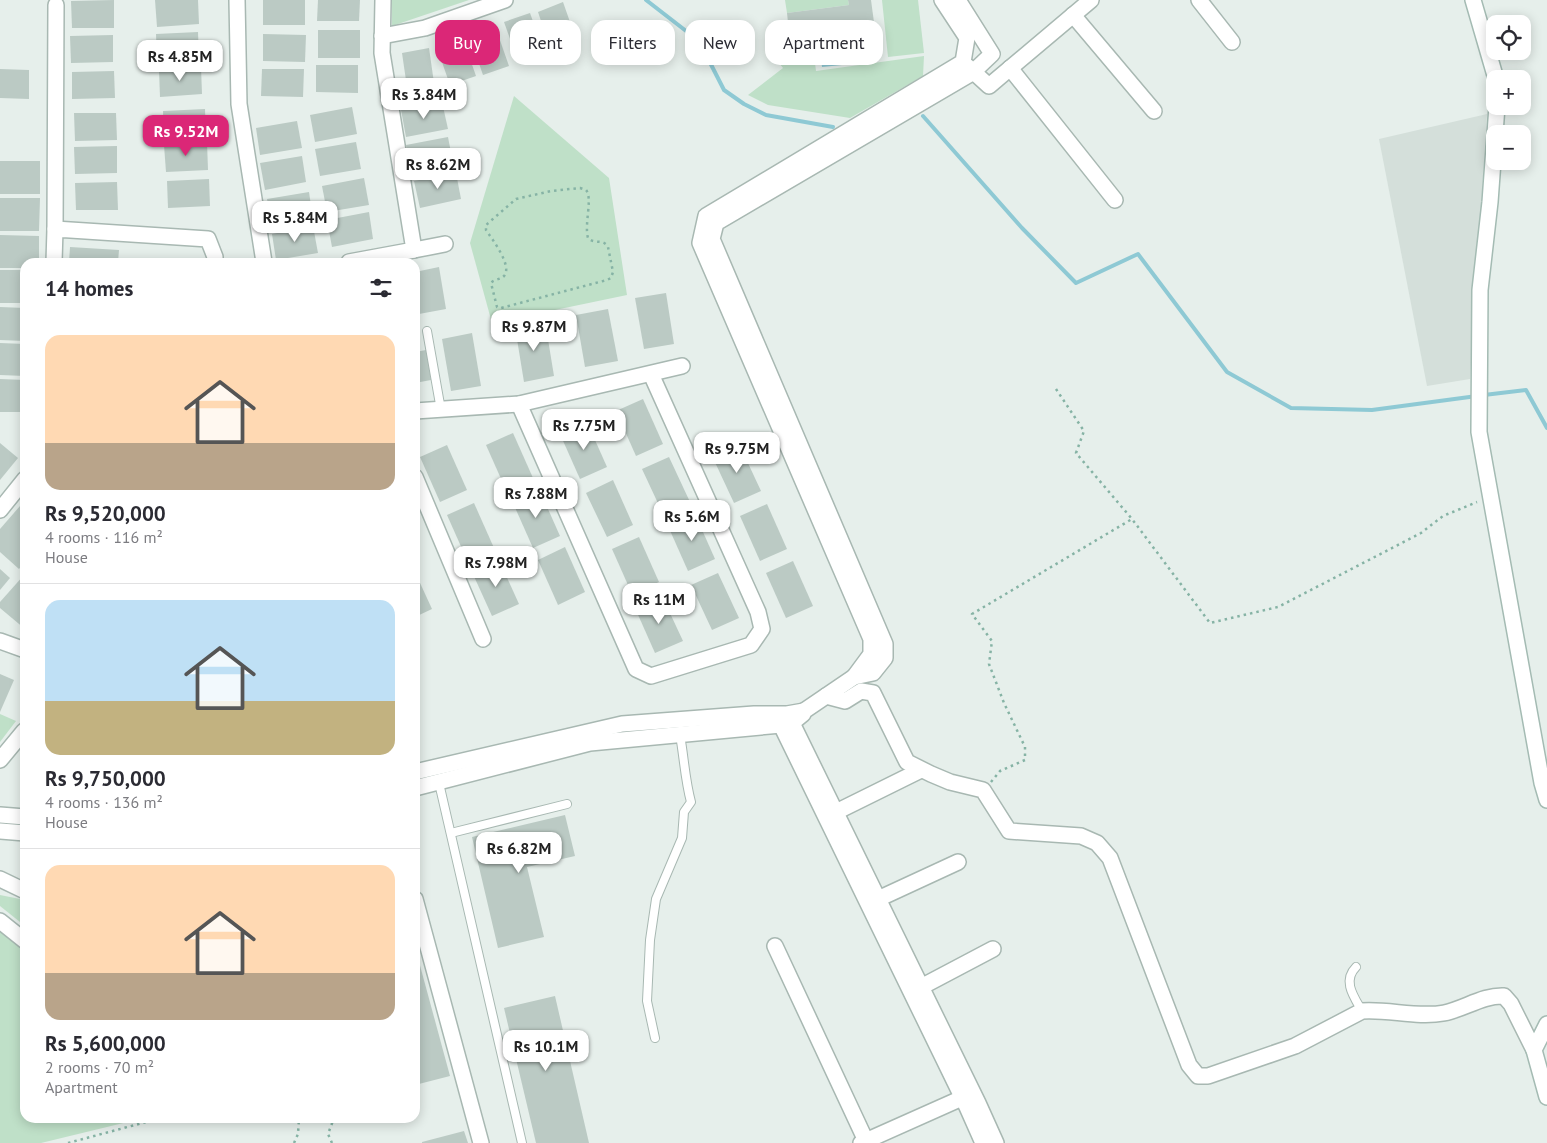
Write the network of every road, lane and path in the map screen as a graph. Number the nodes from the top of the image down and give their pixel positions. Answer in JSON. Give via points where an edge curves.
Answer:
{"nodes":[{"id":1,"x":237,"y":0,"type":"edge"},
{"id":2,"x":383,"y":0,"type":"edge"},
{"id":3,"x":505,"y":0,"type":"edge"},
{"id":4,"x":942,"y":0,"type":"edge"},
{"id":5,"x":958,"y":0,"type":"edge"},
{"id":6,"x":1091,"y":0,"type":"edge"},
{"id":7,"x":1199,"y":0,"type":"edge"},
{"id":8,"x":1473,"y":0,"type":"edge"},
{"id":9,"x":56,"y":5,"type":"dead end"},
{"id":10,"x":1073,"y":15,"type":"junction"},
{"id":11,"x":382,"y":36,"type":"junction"},
{"id":12,"x":1232,"y":42,"type":"dead end"},
{"id":13,"x":968,"y":68,"type":"junction"},
{"id":14,"x":1010,"y":68,"type":"junction"},
{"id":15,"x":1493,"y":70,"type":"edge"},
{"id":16,"x":1154,"y":111,"type":"dead end"},
{"id":17,"x":1496,"y":115,"type":"edge"},
{"id":18,"x":1115,"y":200,"type":"dead end"},
{"id":19,"x":55,"y":229,"type":"junction"},
{"id":20,"x":444,"y":244,"type":"dead end"},
{"id":21,"x":414,"y":250,"type":"junction"},
{"id":22,"x":54,"y":258,"type":"edge"},
{"id":23,"x":215,"y":258,"type":"edge"},
{"id":24,"x":263,"y":258,"type":"edge"},
{"id":25,"x":371,"y":258,"type":"edge"},
{"id":26,"x":497,"y":307,"type":"joint"},
{"id":27,"x":427,"y":331,"type":"dead end"},
{"id":28,"x":682,"y":366,"type":"dead end"},
{"id":29,"x":651,"y":374,"type":"junction"},
{"id":30,"x":1056,"y":389,"type":"dead end"},
{"id":31,"x":519,"y":404,"type":"junction"},
{"id":32,"x":441,"y":410,"type":"junction"},
{"id":33,"x":420,"y":412,"type":"edge"},
{"id":34,"x":20,"y":485,"type":"edge"},
{"id":35,"x":420,"y":489,"type":"edge"},
{"id":36,"x":1490,"y":497,"type":"junction"},
{"id":37,"x":0,"y":510,"type":"edge"},
{"id":38,"x":1132,"y":519,"type":"junction"},
{"id":39,"x":483,"y":639,"type":"dead end"},
{"id":40,"x":0,"y":640,"type":"edge"},
{"id":41,"x":20,"y":648,"type":"edge"},
{"id":42,"x":826,"y":696,"type":"junction"},
{"id":43,"x":804,"y":711,"type":"junction"},
{"id":44,"x":786,"y":724,"type":"junction"},
{"id":45,"x":20,"y":734,"type":"edge"},
{"id":46,"x":680,"y":735,"type":"junction"},
{"id":47,"x":0,"y":760,"type":"edge"},
{"id":48,"x":921,"y":770,"type":"junction"},
{"id":49,"x":420,"y":771,"type":"edge"},
{"id":50,"x":439,"y":782,"type":"junction"},
{"id":51,"x":420,"y":787,"type":"edge"},
{"id":52,"x":984,"y":790,"type":"junction"},
{"id":53,"x":1547,"y":800,"type":"edge"},
{"id":54,"x":567,"y":804,"type":"dead end"},
{"id":55,"x":836,"y":812,"type":"junction"},
{"id":56,"x":0,"y":815,"type":"edge"},
{"id":57,"x":20,"y":817,"type":"edge"},
{"id":58,"x":0,"y":831,"type":"edge"},
{"id":59,"x":20,"y":833,"type":"edge"},
{"id":60,"x":451,"y":833,"type":"junction"},
{"id":61,"x":958,"y":862,"type":"dead end"},
{"id":62,"x":0,"y":879,"type":"edge"},
{"id":63,"x":20,"y":889,"type":"edge"},
{"id":64,"x":878,"y":899,"type":"junction"},
{"id":65,"x":420,"y":917,"type":"edge"},
{"id":66,"x":0,"y":921,"type":"edge"},
{"id":67,"x":20,"y":937,"type":"edge"},
{"id":68,"x":776,"y":946,"type":"dead end"},
{"id":69,"x":993,"y":949,"type":"dead end"},
{"id":70,"x":1356,"y":967,"type":"dead end"},
{"id":71,"x":921,"y":987,"type":"junction"},
{"id":72,"x":1362,"y":1010,"type":"junction"},
{"id":73,"x":1547,"y":1024,"type":"edge"},
{"id":74,"x":654,"y":1038,"type":"dead end"},
{"id":75,"x":1534,"y":1050,"type":"junction"},
{"id":76,"x":1547,"y":1097,"type":"edge"},
{"id":77,"x":962,"y":1098,"type":"junction"},
{"id":78,"x":142,"y":1123,"type":"edge"},
{"id":79,"x":299,"y":1123,"type":"edge"},
{"id":80,"x":332,"y":1123,"type":"edge"},
{"id":81,"x":863,"y":1142,"type":"edge"},
{"id":82,"x":68,"y":1143,"type":"edge"},
{"id":83,"x":294,"y":1143,"type":"edge"},
{"id":84,"x":332,"y":1143,"type":"edge"},
{"id":85,"x":481,"y":1143,"type":"edge"},
{"id":86,"x":522,"y":1143,"type":"edge"},
{"id":87,"x":983,"y":1143,"type":"edge"},
{"id":88,"x":996,"y":1143,"type":"edge"}],
"edges":[{"from":1,"to":24,"type":"street","via":[[239,104]]},
{"from":2,"to":11,"type":"street"},
{"from":3,"to":11,"type":"street","via":[[425,28]]},
{"from":4,"to":13,"type":"street","via":[[967,38]]},
{"from":5,"to":13,"type":"street","via":[[992,54]]},
{"from":6,"to":10,"type":"street"},
{"from":7,"to":12,"type":"street"},
{"from":8,"to":15,"type":"street"},
{"from":9,"to":19,"type":"street"},
{"from":10,"to":14,"type":"street"},
{"from":10,"to":16,"type":"street"},
{"from":11,"to":21,"type":"street","via":[[382,54]]},
{"from":13,"to":14,"type":"street","via":[[989,86]]},
{"from":13,"to":42,"type":"street","via":[[706,216],[700,243],[871,639],[871,654],[854,677]]},
{"from":14,"to":18,"type":"street"},
{"from":17,"to":36,"type":"street","via":[[1480,290],[1479,432]]},
{"from":19,"to":22,"type":"street"},
{"from":19,"to":23,"type":"street","via":[[208,240]]},
{"from":20,"to":21,"type":"street"},
{"from":21,"to":25,"type":"street"},
{"from":26,"to":26,"type":"path","via":[[490,283],[503,277],[507,266],[486,225],[511,202],[521,198],[551,191],[586,190],[590,196],[586,226],[588,238],[606,244],[612,278]]},
{"from":27,"to":32,"type":"lane"},
{"from":28,"to":29,"type":"street"},
{"from":29,"to":31,"type":"street"},
{"from":29,"to":31,"type":"street","via":[[758,612],[762,630],[751,645],[651,676],[636,669]]},
{"from":30,"to":38,"type":"path","via":[[1084,432],[1076,453]]},
{"from":31,"to":32,"type":"street"},
{"from":32,"to":33,"type":"street"},
{"from":34,"to":37,"type":"street"},
{"from":35,"to":39,"type":"street"},
{"from":36,"to":38,"type":"path","via":[[1443,516],[1421,533],[1278,607],[1210,623]]},
{"from":36,"to":53,"type":"street"},
{"from":38,"to":52,"type":"path","via":[[972,614],[992,641],[989,664],[1025,747],[1025,760],[1000,772]]},
{"from":40,"to":41,"type":"street"},
{"from":42,"to":43,"type":"street"},
{"from":42,"to":48,"type":"street","via":[[845,701],[861,691],[873,693],[907,762]]},
{"from":43,"to":44,"type":"street"},
{"from":43,"to":49,"type":"street","via":[[622,724]]},
{"from":44,"to":46,"type":"street"},
{"from":44,"to":55,"type":"street"},
{"from":44,"to":77,"type":"street"},
{"from":45,"to":47,"type":"street"},
{"from":46,"to":50,"type":"street","via":[[590,743]]},
{"from":46,"to":74,"type":"lane","via":[[691,802],[684,812],[682,838],[656,899],[647,1001]]},
{"from":48,"to":52,"type":"street","via":[[950,782]]},
{"from":48,"to":55,"type":"street"},
{"from":50,"to":51,"type":"street"},
{"from":50,"to":60,"type":"lane"},
{"from":52,"to":72,"type":"street","via":[[1009,831],[1081,836],[1097,843],[1110,858],[1189,1065],[1198,1076],[1208,1076],[1295,1046]]},
{"from":54,"to":60,"type":"lane"},
{"from":55,"to":64,"type":"street"},
{"from":56,"to":57,"type":"street"},
{"from":58,"to":59,"type":"street"},
{"from":60,"to":86,"type":"lane"},
{"from":61,"to":64,"type":"street"},
{"from":62,"to":63,"type":"street"},
{"from":64,"to":71,"type":"street"},
{"from":65,"to":85,"type":"street"},
{"from":66,"to":67,"type":"street"},
{"from":68,"to":81,"type":"street"},
{"from":69,"to":71,"type":"street"},
{"from":70,"to":72,"type":"lane","via":[[1351,972],[1349,986]]},
{"from":71,"to":88,"type":"street"},
{"from":72,"to":75,"type":"street","via":[[1444,1013],[1494,996],[1504,996]]},
{"from":73,"to":75,"type":"street"},
{"from":75,"to":76,"type":"street"},
{"from":77,"to":81,"type":"street"},
{"from":77,"to":87,"type":"street"},
{"from":78,"to":82,"type":"path"},
{"from":79,"to":83,"type":"path"},
{"from":80,"to":84,"type":"path","via":[[328,1134]]}]}
